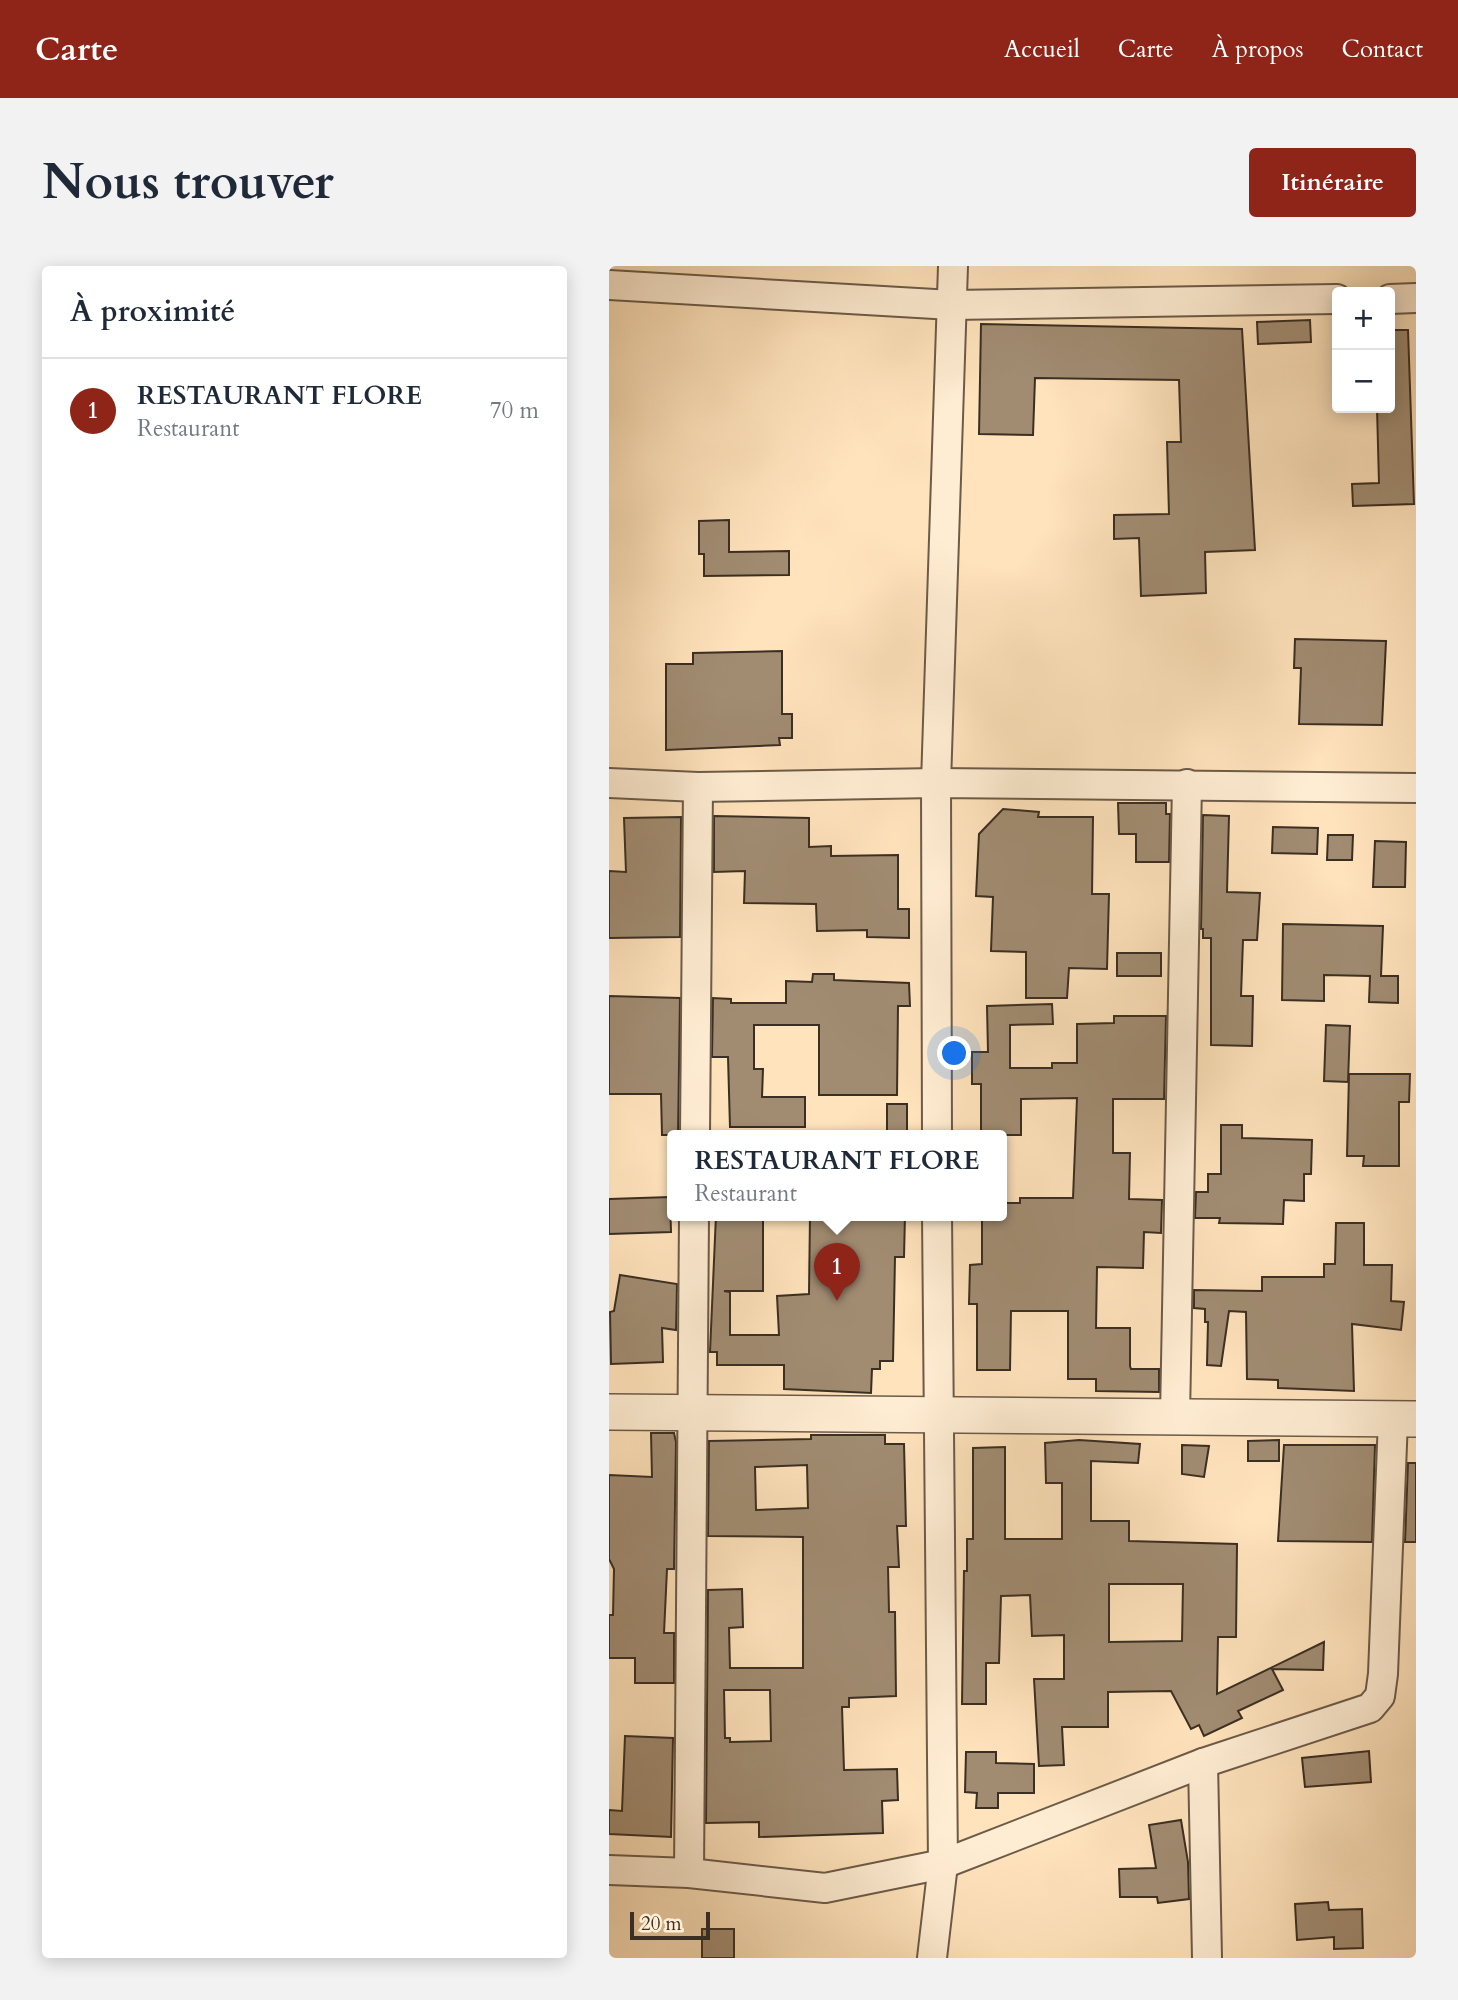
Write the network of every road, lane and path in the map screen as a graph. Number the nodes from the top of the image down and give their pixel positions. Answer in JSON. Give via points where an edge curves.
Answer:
{"nodes":[{"id":1,"x":953,"y":266,"type":"edge"},
{"id":2,"x":609,"y":285,"type":"edge"},
{"id":3,"x":1416,"y":298,"type":"edge"},
{"id":4,"x":1332,"y":299,"type":"edge"},
{"id":5,"x":1395,"y":299,"type":"edge"},
{"id":6,"x":952,"y":305,"type":"junction"},
{"id":7,"x":609,"y":783,"type":"edge"},
{"id":8,"x":936,"y":783,"type":"junction"},
{"id":9,"x":1187,"y":784,"type":"junction"},
{"id":10,"x":698,"y":787,"type":"junction"},
{"id":11,"x":1416,"y":788,"type":"edge"},
{"id":12,"x":695,"y":1130,"type":"edge"},
{"id":13,"x":937,"y":1130,"type":"edge"},
{"id":14,"x":694,"y":1221,"type":"edge"},
{"id":15,"x":937,"y":1221,"type":"edge"},
{"id":16,"x":609,"y":1412,"type":"edge"},
{"id":17,"x":693,"y":1412,"type":"junction"},
{"id":18,"x":938,"y":1413,"type":"junction"},
{"id":19,"x":1175,"y":1416,"type":"junction"},
{"id":20,"x":1404,"y":1419,"type":"edge"},
{"id":21,"x":1203,"y":1763,"type":"junction"},
{"id":22,"x":943,"y":1864,"type":"junction"},
{"id":23,"x":609,"y":1870,"type":"edge"},
{"id":24,"x":689,"y":1873,"type":"junction"},
{"id":25,"x":932,"y":1958,"type":"edge"},
{"id":26,"x":1207,"y":1958,"type":"edge"}],
"edges":[{"from":1,"to":6,"type":"street"},
{"from":2,"to":6,"type":"street"},
{"from":3,"to":5,"type":"street"},
{"from":4,"to":6,"type":"street"},
{"from":6,"to":8,"type":"street"},
{"from":7,"to":10,"type":"street"},
{"from":8,"to":9,"type":"street"},
{"from":8,"to":10,"type":"street"},
{"from":8,"to":13,"type":"street"},
{"from":9,"to":11,"type":"street"},
{"from":9,"to":19,"type":"street"},
{"from":10,"to":12,"type":"street"},
{"from":14,"to":17,"type":"street"},
{"from":15,"to":18,"type":"street"},
{"from":16,"to":17,"type":"street"},
{"from":17,"to":18,"type":"street"},
{"from":17,"to":24,"type":"street"},
{"from":18,"to":19,"type":"street"},
{"from":18,"to":22,"type":"street"},
{"from":19,"to":20,"type":"street"},
{"from":20,"to":21,"type":"street","via":[[1380,1696],[1370,1708]]},
{"from":21,"to":22,"type":"street"},
{"from":21,"to":26,"type":"street"},
{"from":22,"to":24,"type":"street","via":[[825,1888]]},
{"from":22,"to":25,"type":"street"},
{"from":23,"to":24,"type":"street"}]}
